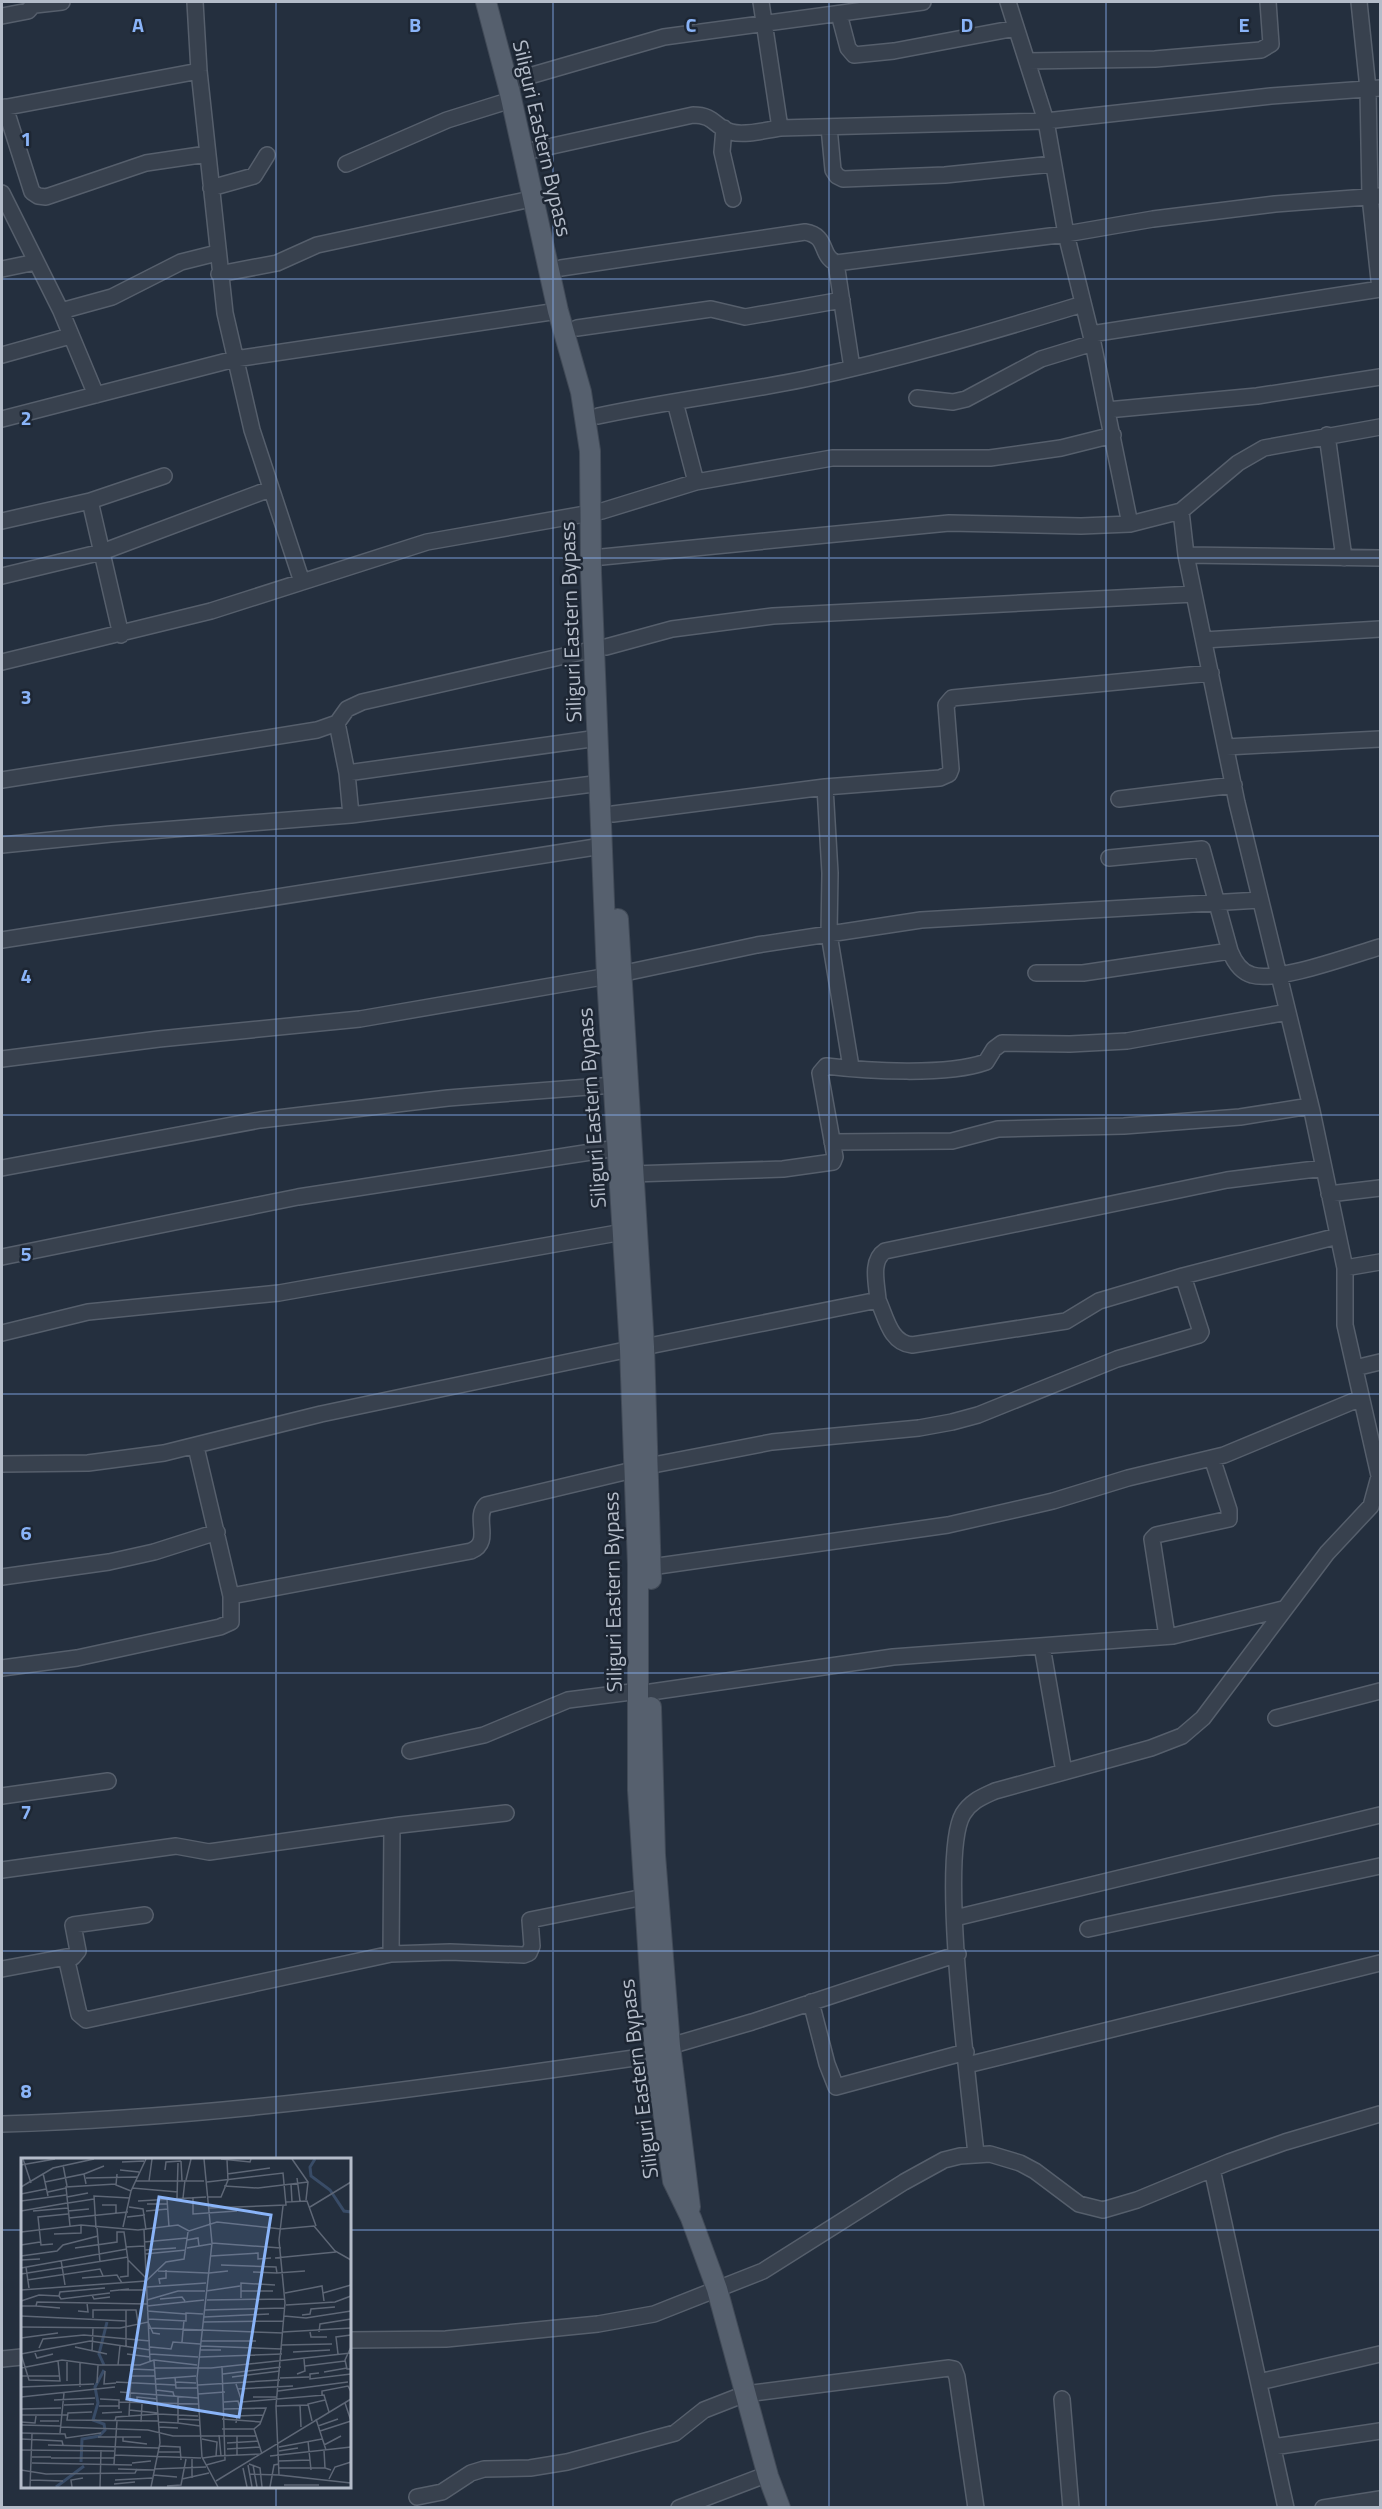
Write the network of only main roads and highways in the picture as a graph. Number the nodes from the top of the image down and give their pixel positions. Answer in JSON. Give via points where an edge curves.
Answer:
{"nodes":[{"id":1,"x":486,"y":2,"type":"edge"},
{"id":2,"x":500,"y":2,"type":"edge"},
{"id":3,"x":596,"y":512,"type":"junction"},
{"id":4,"x":600,"y":648,"type":"junction"},
{"id":5,"x":613,"y":976,"type":"junction"},
{"id":6,"x":637,"y":1348,"type":"junction"},
{"id":7,"x":640,"y":1468,"type":"junction"},
{"id":8,"x":645,"y":1691,"type":"junction"},
{"id":9,"x":663,"y":2050,"type":"junction"},
{"id":10,"x":756,"y":2435,"type":"junction"},
{"id":11,"x":780,"y":2508,"type":"edge"},
{"id":12,"x":794,"y":2508,"type":"edge"}],
"edges":[{"from":1,"to":3,"type":"main road","name":"Siliguri Eastern Bypass","via":[[586,420]]},
{"from":2,"to":3,"type":"main road","name":"Siliguri Eastern Bypass","via":[[598,416]]},
{"from":3,"to":4,"type":"main road","name":"Siliguri Eastern Bypass"},
{"from":3,"to":4,"type":"main road","name":"Siliguri Eastern Bypass","via":[[602,557]]},
{"from":4,"to":5,"type":"main road","name":"Siliguri Eastern Bypass","via":[[613,814]]},
{"from":4,"to":5,"type":"main road","name":"Siliguri Eastern Bypass","via":[[602,846]]},
{"from":5,"to":6,"type":"main road","name":"Siliguri Eastern Bypass","via":[[632,1174]]},
{"from":5,"to":6,"type":"main road","name":"Siliguri Eastern Bypass","via":[[617,1148]]},
{"from":6,"to":7,"type":"main road","name":"Siliguri Eastern Bypass"},
{"from":7,"to":8,"type":"main road","name":"Siliguri Eastern Bypass","via":[[638,1565]]},
{"from":7,"to":8,"type":"main road","name":"Siliguri Eastern Bypass","via":[[651,1567]]},
{"from":8,"to":9,"type":"main road","name":"Siliguri Eastern Bypass"},
{"from":8,"to":9,"type":"main road","name":"Siliguri Eastern Bypass","via":[[638,1790],[644,1897]]},
{"from":9,"to":10,"type":"main road","name":"Siliguri Eastern Bypass","via":[[691,2218],[717,2289]]},
{"from":10,"to":11,"type":"main road","name":"Siliguri Eastern Bypass"},
{"from":10,"to":12,"type":"main road","name":"Siliguri Eastern Bypass","via":[[779,2470]]}]}
